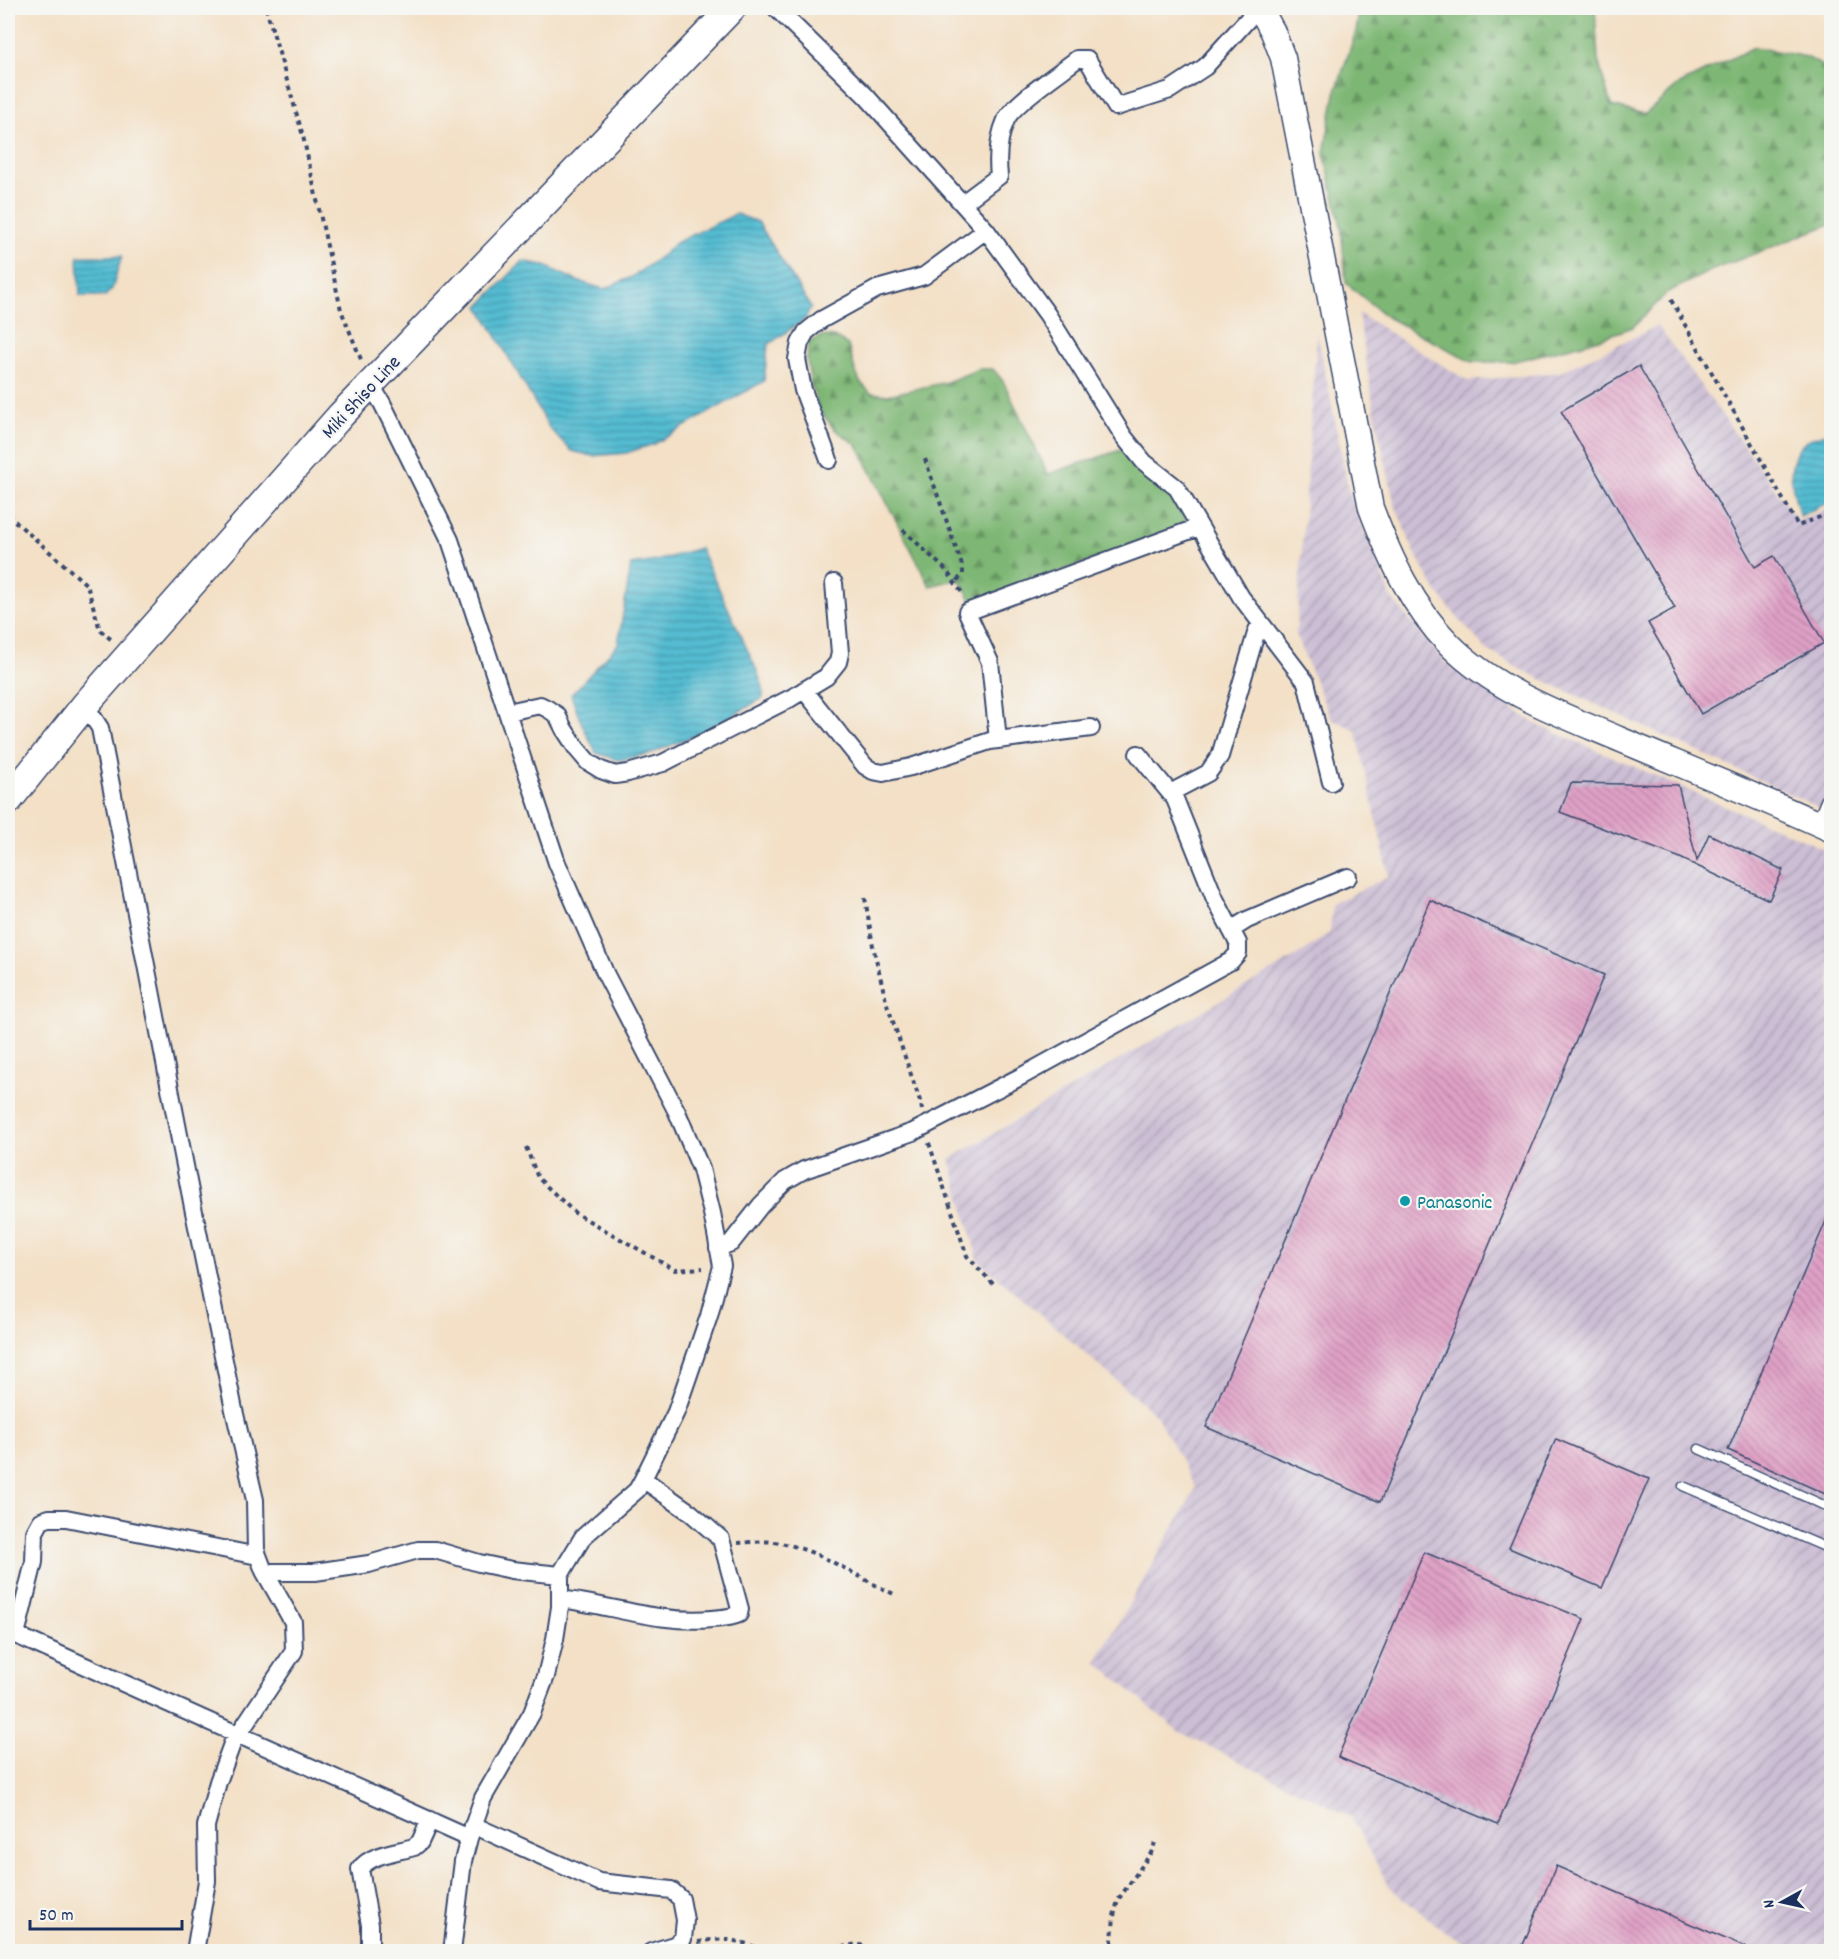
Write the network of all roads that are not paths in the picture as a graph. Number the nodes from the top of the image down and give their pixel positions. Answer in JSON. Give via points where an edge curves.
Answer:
{"nodes":[{"id":1,"x":732,"y":8,"type":"edge"},
{"id":2,"x":776,"y":8,"type":"edge"},
{"id":3,"x":1259,"y":8,"type":"edge"},
{"id":4,"x":963,"y":203,"type":"junction"},
{"id":5,"x":986,"y":230,"type":"junction"},
{"id":6,"x":370,"y":384,"type":"junction"},
{"id":7,"x":829,"y":460,"type":"dead end"},
{"id":8,"x":1199,"y":527,"type":"junction"},
{"id":9,"x":834,"y":583,"type":"dead end"},
{"id":10,"x":1263,"y":626,"type":"junction"},
{"id":11,"x":804,"y":690,"type":"junction"},
{"id":12,"x":85,"y":705,"type":"junction"},
{"id":13,"x":508,"y":712,"type":"junction"},
{"id":14,"x":1091,"y":728,"type":"dead end"},
{"id":15,"x":998,"y":740,"type":"junction"},
{"id":16,"x":1138,"y":754,"type":"dead end"},
{"id":17,"x":1331,"y":782,"type":"dead end"},
{"id":18,"x":1832,"y":784,"type":"edge"},
{"id":19,"x":1170,"y":793,"type":"junction"},
{"id":20,"x":8,"y":801,"type":"edge"},
{"id":21,"x":1823,"y":827,"type":"edge"},
{"id":22,"x":1348,"y":877,"type":"dead end"},
{"id":23,"x":1231,"y":930,"type":"junction"},
{"id":24,"x":718,"y":1248,"type":"junction"},
{"id":25,"x":1699,"y":1449,"type":"dead end"},
{"id":26,"x":643,"y":1479,"type":"junction"},
{"id":27,"x":1683,"y":1486,"type":"dead end"},
{"id":28,"x":1832,"y":1509,"type":"edge"},
{"id":29,"x":1832,"y":1550,"type":"edge"},
{"id":30,"x":258,"y":1556,"type":"junction"},
{"id":31,"x":266,"y":1574,"type":"junction"},
{"id":32,"x":560,"y":1575,"type":"junction"},
{"id":33,"x":560,"y":1599,"type":"junction"},
{"id":34,"x":12,"y":1635,"type":"edge"},
{"id":35,"x":240,"y":1734,"type":"junction"},
{"id":36,"x":430,"y":1820,"type":"junction"},
{"id":37,"x":471,"y":1832,"type":"junction"},
{"id":38,"x":195,"y":1952,"type":"edge"},
{"id":39,"x":370,"y":1952,"type":"edge"},
{"id":40,"x":452,"y":1952,"type":"edge"},
{"id":41,"x":651,"y":1952,"type":"edge"}],
"edges":[{"from":1,"to":6,"type":"main road","name":"Miki Shiso Line"},
{"from":2,"to":4,"type":"street","via":[[866,96]]},
{"from":3,"to":4,"type":"street","via":[[1205,67],[1170,90],[1116,107],[1087,59],[1077,59],[1014,108],[1006,119],[997,154],[999,176]]},
{"from":3,"to":21,"type":"street","via":[[1283,58],[1371,508],[1414,602],[1450,645],[1492,679],[1544,708]]},
{"from":4,"to":5,"type":"street"},
{"from":5,"to":7,"type":"street","via":[[924,276],[877,289],[806,332],[797,359],[803,390]]},
{"from":5,"to":8,"type":"street","via":[[1047,314],[1124,437],[1144,462],[1177,488]]},
{"from":6,"to":12,"type":"main road","name":"Miki Shiso Line"},
{"from":6,"to":13,"type":"street","via":[[450,540]]},
{"from":8,"to":10,"type":"street"},
{"from":8,"to":15,"type":"street","via":[[967,612],[990,662]]},
{"from":9,"to":11,"type":"street","via":[[840,635],[838,662],[826,677]]},
{"from":10,"to":17,"type":"street","via":[[1306,682]]},
{"from":10,"to":19,"type":"street","via":[[1257,630],[1220,756],[1208,773]]},
{"from":11,"to":13,"type":"street","via":[[663,764],[615,775],[588,762],[557,715],[548,709],[540,705]]},
{"from":11,"to":15,"type":"street","via":[[873,771],[884,773],[911,767]]},
{"from":12,"to":20,"type":"main road","name":"Miki Shiso Line"},
{"from":12,"to":30,"type":"street","via":[[100,728],[255,1500]]},
{"from":13,"to":24,"type":"street","via":[[562,873],[606,975],[677,1112],[701,1169]]},
{"from":14,"to":15,"type":"street"},
{"from":16,"to":19,"type":"street"},
{"from":18,"to":21,"type":"lane"},
{"from":19,"to":23,"type":"street"},
{"from":22,"to":23,"type":"street"},
{"from":23,"to":24,"type":"street","via":[[1238,943],[1238,953],[1231,961],[923,1127],[804,1170],[785,1181],[730,1242]]},
{"from":24,"to":26,"type":"street","via":[[722,1266],[708,1316],[676,1412]]},
{"from":25,"to":28,"type":"lane"},
{"from":26,"to":32,"type":"street","via":[[637,1490],[583,1537]]},
{"from":26,"to":33,"type":"street","via":[[721,1539],[739,1614],[690,1621]]},
{"from":27,"to":29,"type":"lane"},
{"from":30,"to":31,"type":"street"},
{"from":30,"to":34,"type":"street","via":[[66,1518],[49,1518],[41,1521],[35,1532],[33,1562]]},
{"from":31,"to":32,"type":"street","via":[[337,1569],[418,1550],[435,1550],[501,1568]]},
{"from":31,"to":35,"type":"street","via":[[293,1622],[294,1651]]},
{"from":32,"to":33,"type":"street"},
{"from":33,"to":37,"type":"street","via":[[546,1676],[532,1713],[483,1798]]},
{"from":34,"to":35,"type":"street"},
{"from":35,"to":36,"type":"street"},
{"from":35,"to":38,"type":"street","via":[[232,1744],[218,1782],[206,1827],[207,1881]]},
{"from":36,"to":37,"type":"street"},
{"from":36,"to":39,"type":"street","via":[[414,1847],[372,1858],[360,1869],[370,1925]]},
{"from":37,"to":40,"type":"street"},
{"from":37,"to":41,"type":"street","via":[[599,1882],[671,1890],[681,1899],[683,1939]]}]}
